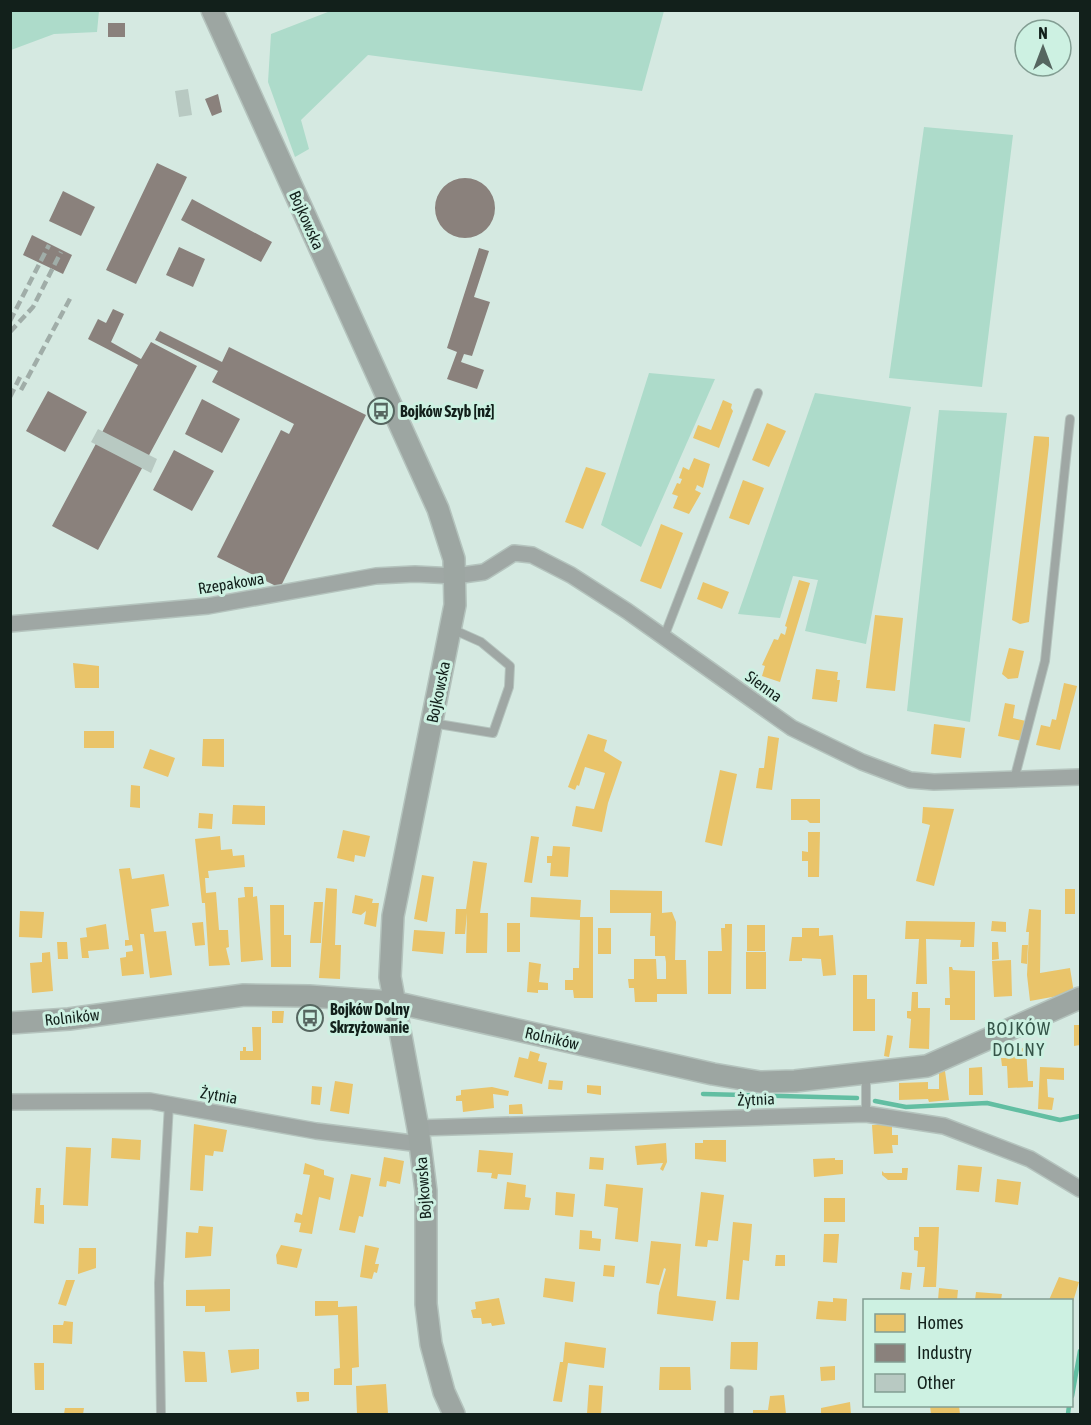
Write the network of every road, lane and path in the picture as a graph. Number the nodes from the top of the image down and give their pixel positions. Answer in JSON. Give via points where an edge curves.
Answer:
{"nodes":[{"id":1,"x":212,"y":10,"type":"edge"},
{"id":2,"x":758,"y":393,"type":"dead end"},
{"id":3,"x":1070,"y":419,"type":"dead end"},
{"id":4,"x":455,"y":576,"type":"junction"},
{"id":5,"x":10,"y":624,"type":"edge"},
{"id":6,"x":451,"y":629,"type":"junction"},
{"id":7,"x":663,"y":637,"type":"junction"},
{"id":8,"x":431,"y":723,"type":"junction"},
{"id":9,"x":1080,"y":777,"type":"edge"},
{"id":10,"x":1014,"y":780,"type":"junction"},
{"id":11,"x":1080,"y":998,"type":"edge"},
{"id":12,"x":393,"y":1002,"type":"junction"},
{"id":13,"x":10,"y":1023,"type":"edge"},
{"id":14,"x":866,"y":1075,"type":"junction"},
{"id":15,"x":10,"y":1102,"type":"edge"},
{"id":16,"x":169,"y":1104,"type":"junction"},
{"id":17,"x":866,"y":1114,"type":"junction"},
{"id":18,"x":419,"y":1136,"type":"junction"},
{"id":19,"x":1080,"y":1189,"type":"edge"},
{"id":20,"x":729,"y":1390,"type":"dead end"},
{"id":21,"x":161,"y":1414,"type":"edge"},
{"id":22,"x":454,"y":1414,"type":"edge"},
{"id":23,"x":729,"y":1414,"type":"edge"}],
"edges":[{"from":1,"to":4,"type":"street","name":"Bojkowska","via":[[438,509],[450,542]]},
{"from":2,"to":7,"type":"lane"},
{"from":3,"to":10,"type":"lane","via":[[1045,661]]},
{"from":4,"to":5,"type":"street","name":"Rzepakowa","via":[[376,576],[208,606]]},
{"from":4,"to":6,"type":"street","name":"Bojkowska"},
{"from":4,"to":7,"type":"street","name":"Sienna","via":[[484,572],[514,553],[532,555],[571,575]]},
{"from":6,"to":8,"type":"street","name":"Bojkowska"},
{"from":6,"to":8,"type":"lane","via":[[481,642],[510,666],[509,687],[493,733]]},
{"from":7,"to":10,"type":"street","name":"Sienna","via":[[792,728],[862,762],[910,780]]},
{"from":8,"to":12,"type":"street","name":"Bojkowska","via":[[393,916]]},
{"from":9,"to":10,"type":"street","name":"Sienna"},
{"from":11,"to":14,"type":"street","name":"Rolników","via":[[927,1066]]},
{"from":12,"to":13,"type":"street","name":"Rolników","via":[[243,995],[69,1019]]},
{"from":12,"to":14,"type":"street","name":"Rolników","via":[[760,1082]]},
{"from":12,"to":18,"type":"street","name":"Bojkowska"},
{"from":14,"to":17,"type":"lane"},
{"from":15,"to":16,"type":"street","name":"Żytnia"},
{"from":16,"to":18,"type":"street","name":"Żytnia","via":[[316,1131]]},
{"from":16,"to":21,"type":"lane","via":[[159,1284]]},
{"from":17,"to":18,"type":"street","name":"Żytnia"},
{"from":17,"to":19,"type":"street","name":"Żytnia","via":[[944,1126],[1030,1159]]},
{"from":18,"to":22,"type":"street","name":"Bojkowska","via":[[426,1191],[426,1304],[431,1344]]},
{"from":20,"to":23,"type":"lane"}]}
